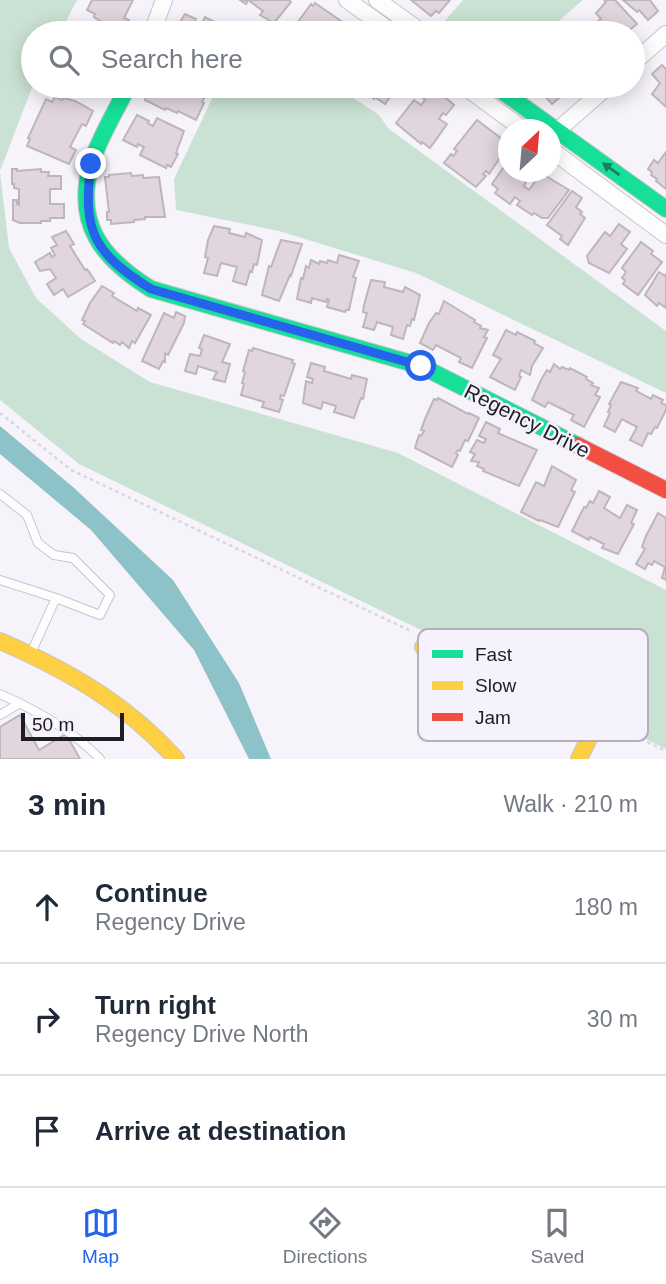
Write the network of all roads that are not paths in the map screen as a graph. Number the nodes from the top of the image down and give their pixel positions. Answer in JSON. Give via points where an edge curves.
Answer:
{"nodes":[{"id":1,"x":164,"y":0,"type":"edge"},
{"id":2,"x":377,"y":0,"type":"edge"},
{"id":3,"x":351,"y":1,"type":"edge"},
{"id":4,"x":156,"y":21,"type":"edge"},
{"id":5,"x":377,"y":21,"type":"edge"},
{"id":6,"x":406,"y":21,"type":"edge"},
{"id":7,"x":666,"y":34,"type":"edge"},
{"id":8,"x":645,"y":52,"type":"edge"},
{"id":9,"x":122,"y":98,"type":"edge"},
{"id":10,"x":480,"y":98,"type":"edge"},
{"id":11,"x":510,"y":98,"type":"edge"},
{"id":12,"x":594,"y":98,"type":"edge"},
{"id":13,"x":509,"y":119,"type":"edge"},
{"id":14,"x":536,"y":119,"type":"edge"},
{"id":15,"x":561,"y":128,"type":"edge"},
{"id":16,"x":561,"y":139,"type":"edge"},
{"id":17,"x":561,"y":156,"type":"edge"},
{"id":18,"x":666,"y":209,"type":"edge"},
{"id":19,"x":666,"y":235,"type":"edge"},
{"id":20,"x":666,"y":490,"type":"edge"},
{"id":21,"x":0,"y":494,"type":"edge"},
{"id":22,"x":0,"y":580,"type":"edge"},
{"id":23,"x":56,"y":598,"type":"junction"},
{"id":24,"x":0,"y":641,"type":"edge"},
{"id":25,"x":30,"y":654,"type":"junction"},
{"id":26,"x":0,"y":694,"type":"edge"},
{"id":27,"x":20,"y":703,"type":"junction"},
{"id":28,"x":0,"y":715,"type":"edge"},
{"id":29,"x":588,"y":741,"type":"edge"},
{"id":30,"x":100,"y":759,"type":"edge"},
{"id":31,"x":176,"y":759,"type":"edge"},
{"id":32,"x":579,"y":759,"type":"edge"}],
"edges":[{"from":1,"to":4,"type":"street"},
{"from":2,"to":6,"type":"street"},
{"from":3,"to":5,"type":"street"},
{"from":7,"to":8,"type":"street"},
{"from":9,"to":20,"type":"street","name":"Regency Drive","via":[[91,164],[87,192],[89,224],[102,249],[124,271],[151,289],[421,366]]},
{"from":10,"to":13,"type":"street"},
{"from":11,"to":14,"type":"street"},
{"from":12,"to":15,"type":"street"},
{"from":18,"to":16,"type":"street","one_way":true},
{"from":17,"to":19,"type":"street"},
{"from":21,"to":23,"type":"lane","via":[[27,515],[38,543],[54,555],[73,558],[110,595],[100,615]]},
{"from":22,"to":23,"type":"lane"},
{"from":23,"to":25,"type":"lane"},
{"from":24,"to":25,"type":"street"},
{"from":25,"to":31,"type":"street","via":[[79,678],[133,715]]},
{"from":26,"to":27,"type":"lane"},
{"from":27,"to":28,"type":"lane"},
{"from":27,"to":30,"type":"lane","via":[[64,729]]},
{"from":29,"to":32,"type":"street"}]}
